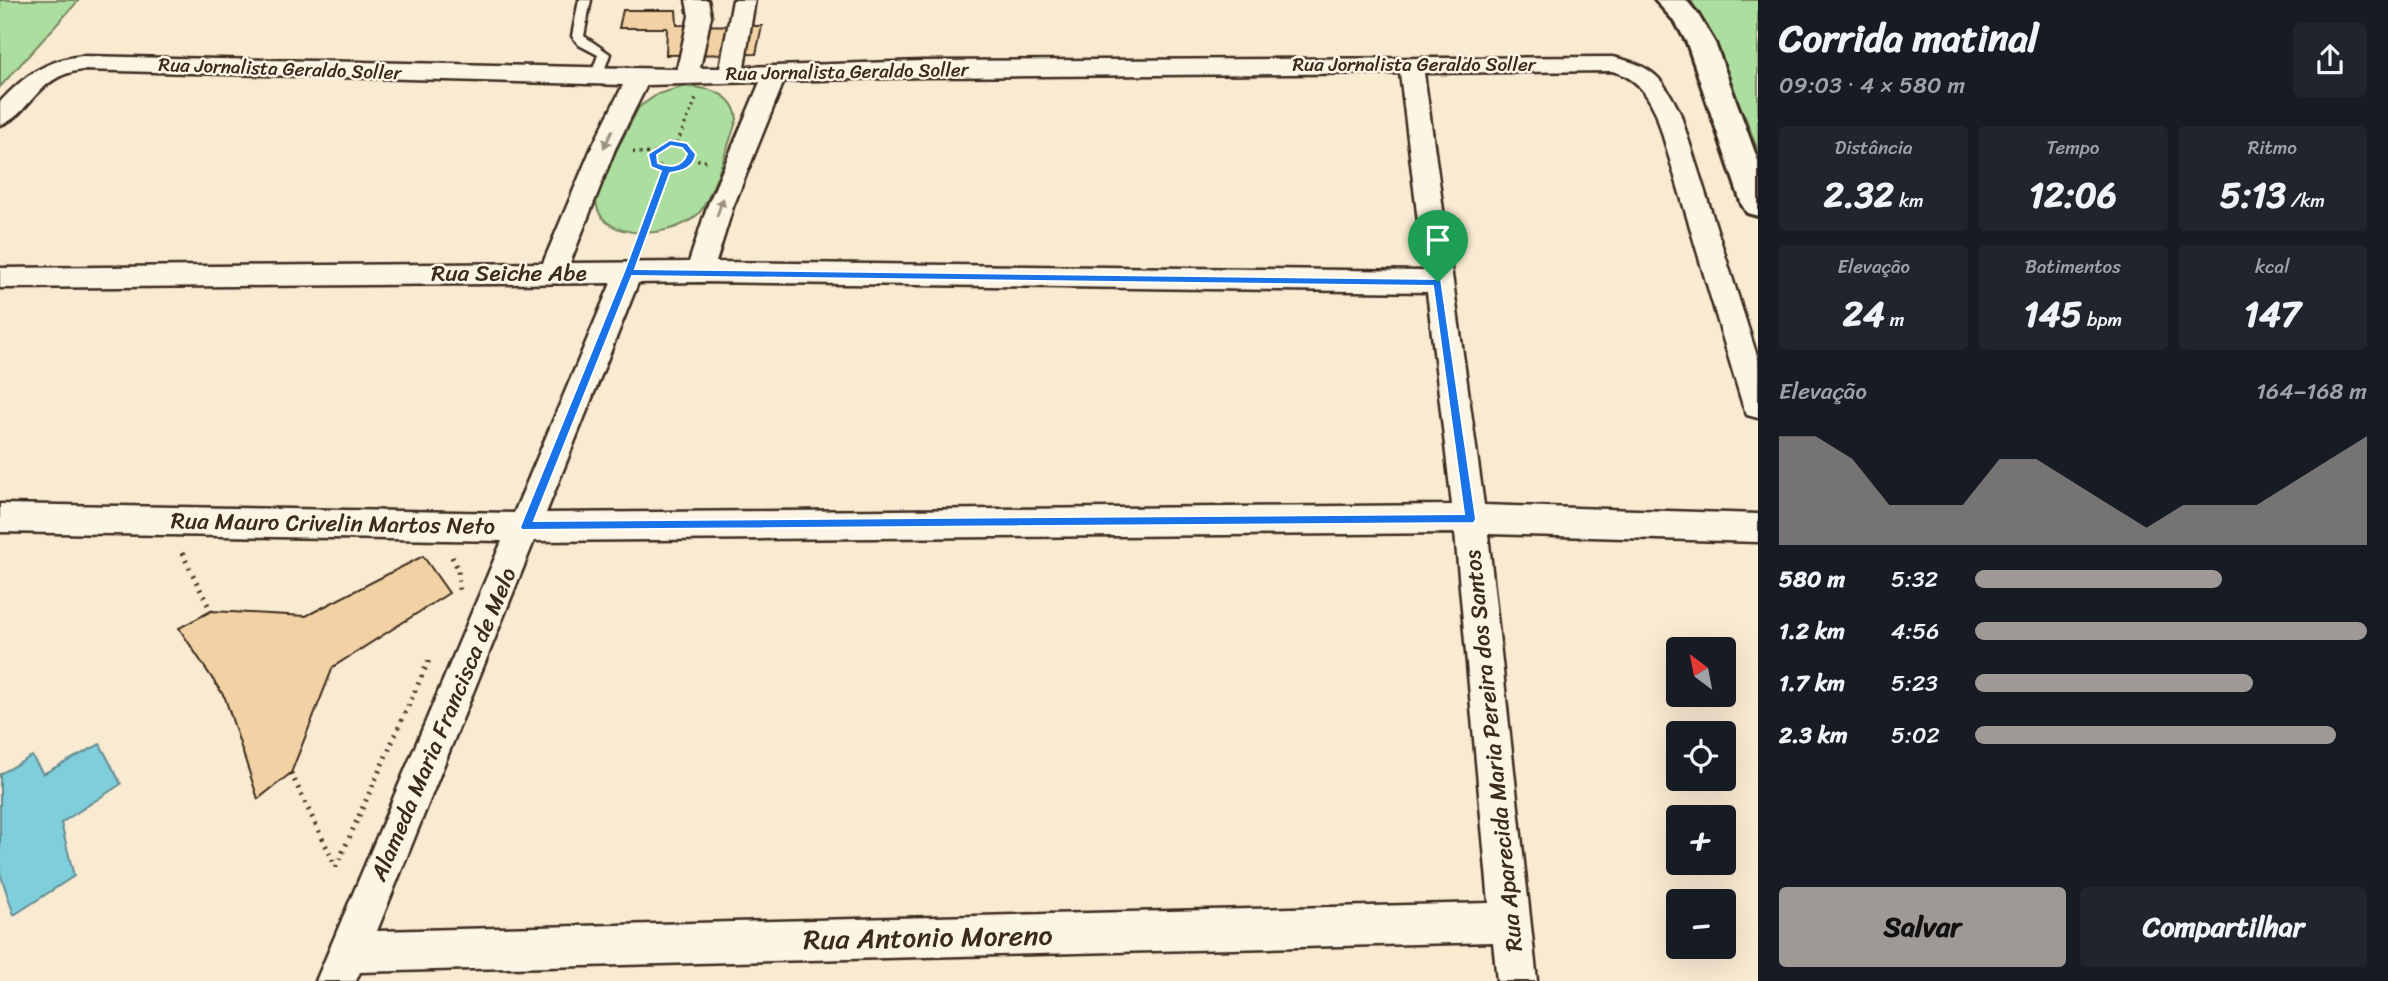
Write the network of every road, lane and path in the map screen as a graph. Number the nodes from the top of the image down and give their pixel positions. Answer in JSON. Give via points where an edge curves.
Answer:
{"nodes":[{"id":1,"x":585,"y":0,"type":"edge"},
{"id":2,"x":697,"y":0,"type":"edge"},
{"id":3,"x":744,"y":0,"type":"edge"},
{"id":4,"x":1669,"y":0,"type":"edge"},
{"id":5,"x":1410,"y":64,"type":"junction"},
{"id":6,"x":776,"y":72,"type":"junction"},
{"id":7,"x":731,"y":74,"type":"junction"},
{"id":8,"x":697,"y":75,"type":"junction"},
{"id":9,"x":596,"y":77,"type":"junction"},
{"id":10,"x":639,"y":79,"type":"junction"},
{"id":11,"x":0,"y":117,"type":"edge"},
{"id":12,"x":677,"y":143,"type":"junction"},
{"id":13,"x":666,"y":170,"type":"junction"},
{"id":14,"x":1758,"y":205,"type":"edge"},
{"id":15,"x":553,"y":272,"type":"junction"},
{"id":16,"x":629,"y":272,"type":"junction"},
{"id":17,"x":699,"y":272,"type":"junction"},
{"id":18,"x":0,"y":278,"type":"edge"},
{"id":19,"x":1438,"y":282,"type":"junction"},
{"id":20,"x":1758,"y":406,"type":"edge"},
{"id":21,"x":0,"y":518,"type":"edge"},
{"id":22,"x":1470,"y":519,"type":"junction"},
{"id":23,"x":526,"y":527,"type":"junction"},
{"id":24,"x":1758,"y":528,"type":"edge"},
{"id":25,"x":177,"y":543,"type":"dead end"},
{"id":26,"x":449,"y":555,"type":"dead end"},
{"id":27,"x":459,"y":594,"type":"dead end"},
{"id":28,"x":211,"y":611,"type":"dead end"},
{"id":29,"x":431,"y":656,"type":"dead end"},
{"id":30,"x":291,"y":773,"type":"dead end"},
{"id":31,"x":1509,"y":922,"type":"junction"},
{"id":32,"x":342,"y":967,"type":"edge"},
{"id":33,"x":1517,"y":981,"type":"edge"}],
"edges":[{"from":1,"to":9,"type":"lane","via":[[579,36],[604,54]]},
{"from":2,"to":8,"type":"street"},
{"from":3,"to":7,"type":"street"},
{"from":4,"to":14,"type":"street","via":[[1691,22],[1701,43]]},
{"from":5,"to":6,"type":"street","name":"Rua Jornalista Geraldo Soller"},
{"from":5,"to":19,"type":"street","name":"Rua Aparecida Maria Pereira dos Santos"},
{"from":5,"to":20,"type":"street","name":"Rua Jornalista Geraldo Soller","via":[[1612,64],[1638,72],[1657,88]]},
{"from":6,"to":7,"type":"street","name":"Rua Jornalista Geraldo Soller"},
{"from":17,"to":6,"type":"street","one_way":true,"via":[[724,196]]},
{"from":7,"to":8,"type":"street","name":"Rua Jornalista Geraldo Soller"},
{"from":8,"to":10,"type":"street","name":"Rua Jornalista Geraldo Soller"},
{"from":8,"to":12,"type":"path"},
{"from":9,"to":10,"type":"street","name":"Rua Jornalista Geraldo Soller"},
{"from":9,"to":11,"type":"street","name":"Rua Jornalista Geraldo Soller","via":[[82,63],[38,77]]},
{"from":10,"to":15,"type":"street","one_way":true,"via":[[603,149]]},
{"from":12,"to":13,"type":"path","via":[[663,145],[653,154],[654,164]]},
{"from":12,"to":13,"type":"path","via":[[689,149],[691,159],[681,168]]},
{"from":13,"to":16,"type":"path"},
{"from":15,"to":16,"type":"street","name":"Rua Seiche Abe"},
{"from":15,"to":18,"type":"street","name":"Rua Seiche Abe"},
{"from":16,"to":17,"type":"street","name":"Rua Seiche Abe"},
{"from":16,"to":23,"type":"street","name":"Alameda Maria Francisca de Melo"},
{"from":17,"to":19,"type":"street","name":"Rua Seiche Abe"},
{"from":19,"to":22,"type":"street","name":"Rua Aparecida Maria Pereira dos Santos"},
{"from":21,"to":23,"type":"street","name":"Rua Mauro Crivelin Martos Neto"},
{"from":22,"to":23,"type":"street","name":"Rua Mauro Crivelin Martos Neto"},
{"from":22,"to":24,"type":"street","name":"Rua Mauro Crivelin Martos Neto"},
{"from":22,"to":31,"type":"street","name":"Rua Aparecida Maria Pereira dos Santos"},
{"from":23,"to":32,"type":"street","name":"Alameda Maria Francisca de Melo"},
{"from":25,"to":28,"type":"path"},
{"from":26,"to":27,"type":"path","via":[[458,569]]},
{"from":29,"to":30,"type":"path","via":[[336,867]]},
{"from":31,"to":32,"type":"street","name":"Rua Antonio Moreno"},
{"from":31,"to":33,"type":"street","name":"Rua Aparecida Maria Pereira dos Santos"}]}
